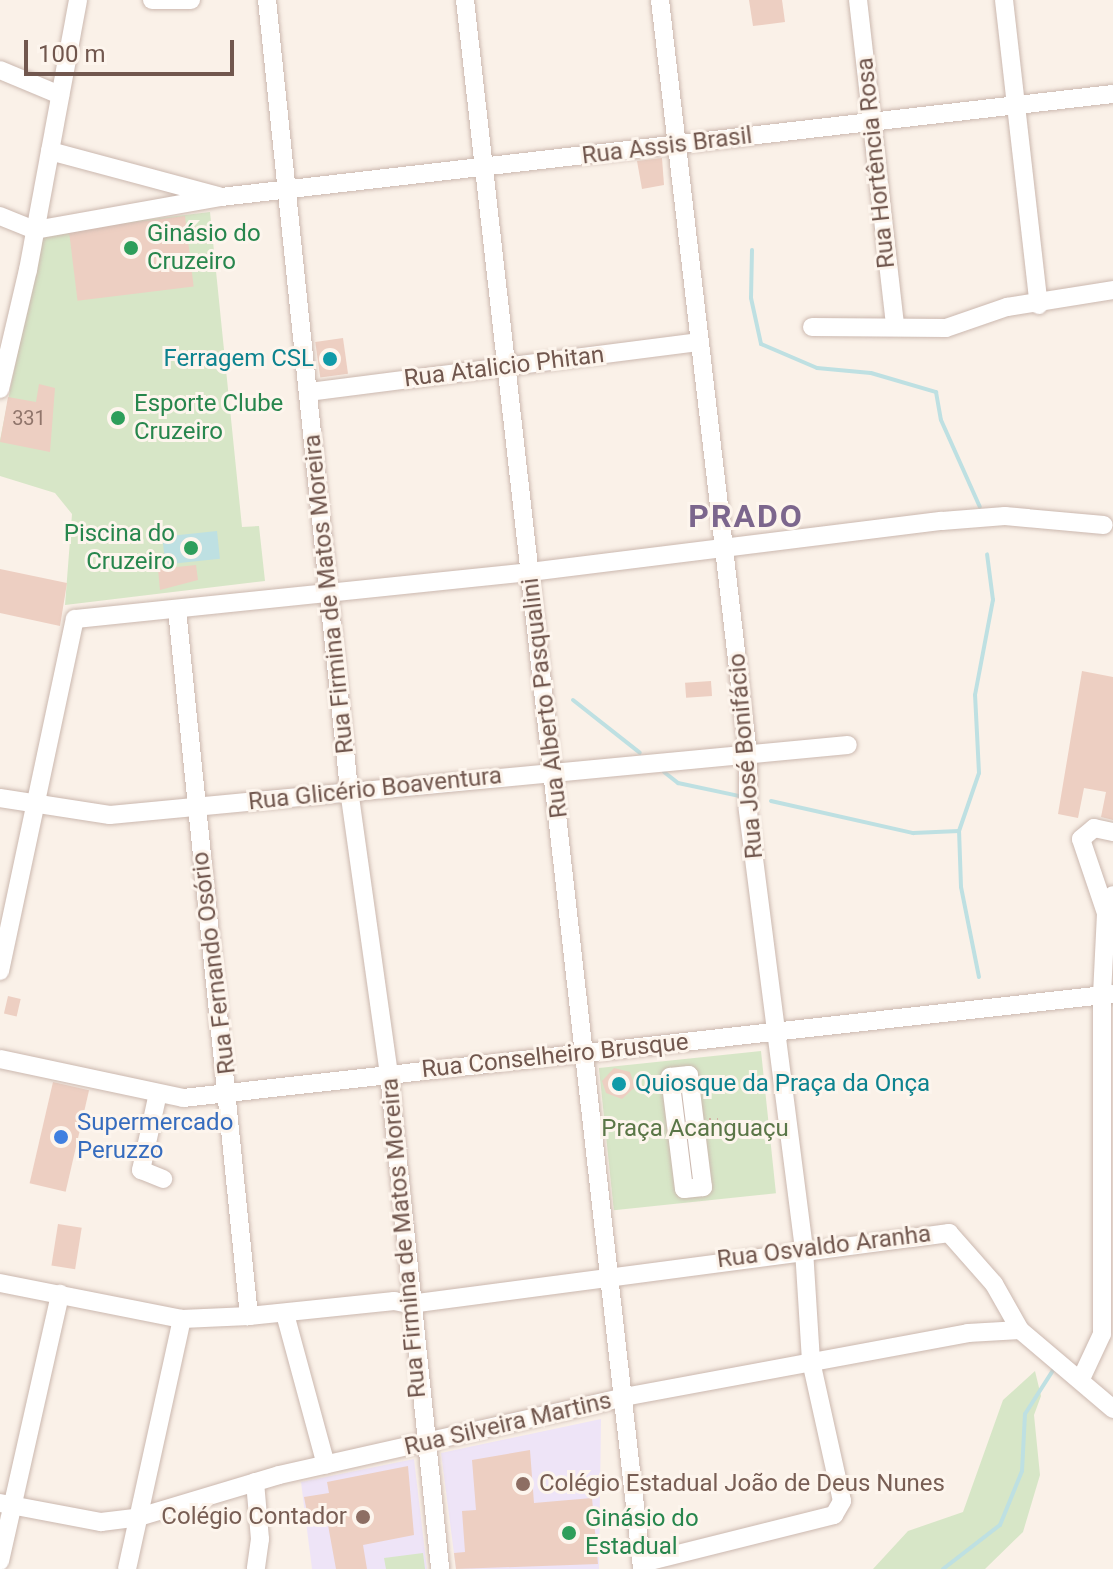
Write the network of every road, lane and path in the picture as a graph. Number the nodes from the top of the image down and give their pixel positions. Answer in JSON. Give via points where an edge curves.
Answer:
{"nodes":[{"id":1,"x":78,"y":0,"type":"edge"},
{"id":2,"x":152,"y":0,"type":"edge"},
{"id":3,"x":191,"y":0,"type":"edge"},
{"id":4,"x":267,"y":0,"type":"edge"},
{"id":5,"x":465,"y":0,"type":"edge"},
{"id":6,"x":660,"y":0,"type":"edge"},
{"id":7,"x":858,"y":0,"type":"edge"},
{"id":8,"x":1004,"y":0,"type":"edge"},
{"id":9,"x":0,"y":70,"type":"edge"},
{"id":10,"x":1113,"y":94,"type":"edge"},
{"id":11,"x":60,"y":95,"type":"junction"},
{"id":12,"x":1016,"y":106,"type":"junction"},
{"id":13,"x":872,"y":122,"type":"junction"},
{"id":14,"x":676,"y":145,"type":"junction"},
{"id":15,"x":50,"y":151,"type":"junction"},
{"id":16,"x":484,"y":167,"type":"junction"},
{"id":17,"x":286,"y":189,"type":"junction"},
{"id":18,"x":221,"y":197,"type":"junction"},
{"id":19,"x":0,"y":216,"type":"edge"},
{"id":20,"x":35,"y":230,"type":"junction"},
{"id":21,"x":1113,"y":290,"type":"edge"},
{"id":22,"x":1039,"y":305,"type":"junction"},
{"id":23,"x":812,"y":327,"type":"dead end"},
{"id":24,"x":895,"y":327,"type":"junction"},
{"id":25,"x":699,"y":342,"type":"junction"},
{"id":26,"x":507,"y":367,"type":"junction"},
{"id":27,"x":0,"y":389,"type":"edge"},
{"id":28,"x":309,"y":392,"type":"junction"},
{"id":29,"x":1104,"y":525,"type":"dead end"},
{"id":30,"x":724,"y":548,"type":"junction"},
{"id":31,"x":530,"y":572,"type":"junction"},
{"id":32,"x":328,"y":592,"type":"junction"},
{"id":33,"x":177,"y":610,"type":"junction"},
{"id":34,"x":848,"y":745,"type":"dead end"},
{"id":35,"x":748,"y":754,"type":"junction"},
{"id":36,"x":553,"y":771,"type":"junction"},
{"id":37,"x":349,"y":790,"type":"junction"},
{"id":38,"x":0,"y":798,"type":"edge"},
{"id":39,"x":33,"y":805,"type":"junction"},
{"id":40,"x":196,"y":809,"type":"junction"},
{"id":41,"x":1113,"y":832,"type":"edge"},
{"id":42,"x":1109,"y":904,"type":"edge"},
{"id":43,"x":0,"y":971,"type":"edge"},
{"id":44,"x":1107,"y":994,"type":"edge"},
{"id":45,"x":778,"y":1033,"type":"junction"},
{"id":46,"x":585,"y":1053,"type":"junction"},
{"id":47,"x":0,"y":1059,"type":"edge"},
{"id":48,"x":389,"y":1074,"type":"junction"},
{"id":49,"x":158,"y":1093,"type":"junction"},
{"id":50,"x":229,"y":1094,"type":"junction"},
{"id":51,"x":684,"y":1112,"type":"dead end"},
{"id":52,"x":687,"y":1134,"type":"dead end"},
{"id":53,"x":163,"y":1179,"type":"dead end"},
{"id":54,"x":804,"y":1249,"type":"junction"},
{"id":55,"x":615,"y":1272,"type":"junction"},
{"id":56,"x":1108,"y":1274,"type":"edge"},
{"id":57,"x":0,"y":1283,"type":"edge"},
{"id":58,"x":60,"y":1294,"type":"junction"},
{"id":59,"x":404,"y":1299,"type":"junction"},
{"id":60,"x":285,"y":1314,"type":"junction"},
{"id":61,"x":249,"y":1316,"type":"junction"},
{"id":62,"x":182,"y":1319,"type":"junction"},
{"id":63,"x":1020,"y":1330,"type":"junction"},
{"id":64,"x":811,"y":1361,"type":"junction"},
{"id":65,"x":1081,"y":1379,"type":"junction"},
{"id":66,"x":624,"y":1397,"type":"junction"},
{"id":67,"x":1113,"y":1409,"type":"edge"},
{"id":68,"x":424,"y":1444,"type":"junction"},
{"id":69,"x":326,"y":1465,"type":"junction"},
{"id":70,"x":255,"y":1482,"type":"junction"},
{"id":71,"x":7,"y":1504,"type":"edge"},
{"id":72,"x":139,"y":1517,"type":"junction"},
{"id":73,"x":0,"y":1561,"type":"edge"},
{"id":74,"x":642,"y":1566,"type":"edge"},
{"id":75,"x":127,"y":1569,"type":"edge"},
{"id":76,"x":256,"y":1569,"type":"edge"},
{"id":77,"x":440,"y":1569,"type":"edge"}],
"edges":[{"from":1,"to":11,"type":"street"},
{"from":2,"to":3,"type":"street"},
{"from":4,"to":17,"type":"street","name":"Rua Firmina de Matos Moreira"},
{"from":5,"to":16,"type":"street","name":"Rua Alberto Pasqualini"},
{"from":6,"to":14,"type":"street","name":"Rua José Bonifácio"},
{"from":7,"to":13,"type":"street","name":"Rua Hortência Rosa"},
{"from":8,"to":12,"type":"street"},
{"from":9,"to":11,"type":"street"},
{"from":10,"to":12,"type":"street","name":"Rua Assis Brasil"},
{"from":11,"to":15,"type":"street"},
{"from":12,"to":13,"type":"street","name":"Rua Assis Brasil"},
{"from":12,"to":22,"type":"street"},
{"from":13,"to":14,"type":"street","name":"Rua Assis Brasil"},
{"from":13,"to":24,"type":"street","name":"Rua Hortência Rosa"},
{"from":14,"to":16,"type":"street","name":"Rua Assis Brasil"},
{"from":14,"to":25,"type":"street","name":"Rua José Bonifácio"},
{"from":15,"to":18,"type":"street","name":"Rua Assis Brasil"},
{"from":15,"to":20,"type":"street"},
{"from":16,"to":17,"type":"street","name":"Rua Assis Brasil"},
{"from":16,"to":26,"type":"street","name":"Rua Alberto Pasqualini"},
{"from":17,"to":18,"type":"street","name":"Rua Assis Brasil"},
{"from":17,"to":28,"type":"street","name":"Rua Firmina de Matos Moreira"},
{"from":18,"to":20,"type":"street","name":"Rua Assis Brasil"},
{"from":19,"to":20,"type":"street"},
{"from":20,"to":27,"type":"street"},
{"from":21,"to":22,"type":"street"},
{"from":22,"to":24,"type":"street","via":[[1007,307],[946,328]]},
{"from":23,"to":24,"type":"street"},
{"from":25,"to":26,"type":"street","name":"Rua Atalicio Phitan"},
{"from":25,"to":30,"type":"street","name":"Rua José Bonifácio"},
{"from":26,"to":28,"type":"street","name":"Rua Atalicio Phitan"},
{"from":26,"to":31,"type":"street","name":"Rua Alberto Pasqualini"},
{"from":28,"to":32,"type":"street","name":"Rua Firmina de Matos Moreira"},
{"from":29,"to":30,"type":"street","via":[[1005,516]]},
{"from":30,"to":31,"type":"street"},
{"from":30,"to":35,"type":"street","name":"Rua José Bonifácio"},
{"from":31,"to":32,"type":"street"},
{"from":31,"to":36,"type":"street","name":"Rua Alberto Pasqualini"},
{"from":32,"to":33,"type":"street"},
{"from":32,"to":37,"type":"street","name":"Rua Firmina de Matos Moreira"},
{"from":33,"to":39,"type":"street","via":[[75,619]]},
{"from":33,"to":40,"type":"street","name":"Rua Fernando Osório"},
{"from":34,"to":35,"type":"street","name":"Rua Glicério Boaventura"},
{"from":35,"to":36,"type":"street","name":"Rua Glicério Boaventura"},
{"from":35,"to":45,"type":"street","name":"Rua José Bonifácio","via":[[748,809]]},
{"from":36,"to":37,"type":"street","name":"Rua Glicério Boaventura"},
{"from":36,"to":46,"type":"street","name":"Rua Alberto Pasqualini"},
{"from":37,"to":40,"type":"street","name":"Rua Glicério Boaventura"},
{"from":37,"to":48,"type":"street","name":"Rua Firmina de Matos Moreira"},
{"from":38,"to":39,"type":"street","name":"Rua Glicério Boaventura"},
{"from":39,"to":40,"type":"street","name":"Rua Glicério Boaventura","via":[[110,815]]},
{"from":39,"to":43,"type":"street"},
{"from":40,"to":50,"type":"street","name":"Rua Fernando Osório"},
{"from":41,"to":42,"type":"street","via":[[1094,828],[1081,839]]},
{"from":42,"to":44,"type":"street"},
{"from":44,"to":45,"type":"street","name":"Rua Conselheiro Brusque"},
{"from":44,"to":56,"type":"street"},
{"from":45,"to":46,"type":"street","name":"Rua Conselheiro Brusque"},
{"from":45,"to":54,"type":"street","name":"Rua José Bonifácio"},
{"from":46,"to":48,"type":"street","name":"Rua Conselheiro Brusque"},
{"from":46,"to":55,"type":"street","name":"Rua Alberto Pasqualini"},
{"from":47,"to":49,"type":"street","name":"Rua Conselheiro Brusque"},
{"from":48,"to":50,"type":"street","name":"Rua Conselheiro Brusque"},
{"from":48,"to":59,"type":"street","name":"Rua Firmina de Matos Moreira"},
{"from":49,"to":50,"type":"street","name":"Rua Conselheiro Brusque","via":[[183,1098]]},
{"from":49,"to":53,"type":"street","via":[[141,1170]]},
{"from":50,"to":61,"type":"street","name":"Rua Fernando Osório"},
{"from":51,"to":52,"type":"street"},
{"from":54,"to":55,"type":"street","name":"Rua Osvaldo Aranha"},
{"from":54,"to":63,"type":"street","name":"Rua Osvaldo Aranha","via":[[949,1233],[994,1284]]},
{"from":54,"to":64,"type":"street","name":"Rua José Bonifácio"},
{"from":55,"to":59,"type":"street","name":"Rua Osvaldo Aranha"},
{"from":55,"to":66,"type":"street","name":"Rua Alberto Pasqualini"},
{"from":56,"to":65,"type":"street","via":[[1102,1334]]},
{"from":57,"to":58,"type":"street","name":"Rua Osvaldo Aranha"},
{"from":58,"to":62,"type":"street","name":"Rua Osvaldo Aranha"},
{"from":58,"to":71,"type":"street"},
{"from":59,"to":60,"type":"street","name":"Rua Osvaldo Aranha"},
{"from":59,"to":68,"type":"street","name":"Rua Firmina de Matos Moreira"},
{"from":60,"to":61,"type":"street","name":"Rua Osvaldo Aranha"},
{"from":60,"to":69,"type":"street"},
{"from":61,"to":62,"type":"street","name":"Rua Osvaldo Aranha"},
{"from":62,"to":72,"type":"street"},
{"from":63,"to":64,"type":"street","name":"Rua Silveira Martins","via":[[968,1333]]},
{"from":63,"to":65,"type":"street"},
{"from":64,"to":66,"type":"street","name":"Rua Silveira Martins"},
{"from":64,"to":74,"type":"street","name":"Rua José Bonifácio","via":[[840,1510]]},
{"from":65,"to":67,"type":"street"},
{"from":66,"to":68,"type":"street","name":"Rua Silveira Martins"},
{"from":66,"to":74,"type":"street","name":"Rua Alberto Pasqualini"},
{"from":68,"to":69,"type":"street","name":"Rua Silveira Martins"},
{"from":68,"to":77,"type":"street","name":"Rua Firmina de Matos Moreira"},
{"from":69,"to":70,"type":"street","name":"Rua Silveira Martins"},
{"from":70,"to":72,"type":"street","name":"Rua Silveira Martins"},
{"from":70,"to":76,"type":"street","via":[[260,1539]]},
{"from":71,"to":72,"type":"street","name":"Rua Silveira Martins","via":[[101,1522]]},
{"from":71,"to":73,"type":"street"},
{"from":72,"to":75,"type":"street"}]}
